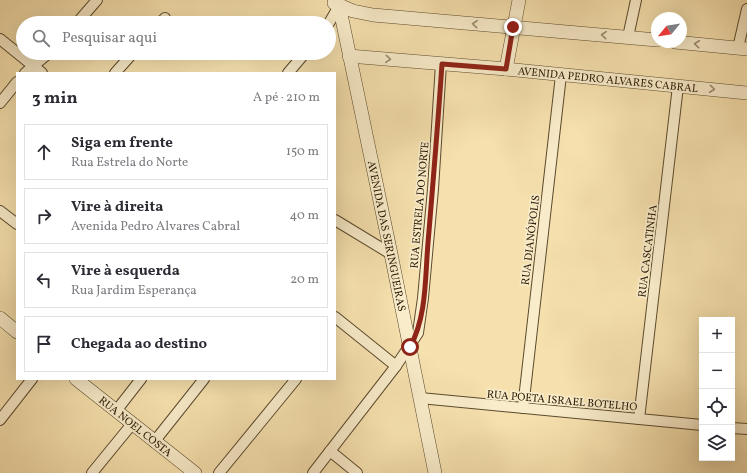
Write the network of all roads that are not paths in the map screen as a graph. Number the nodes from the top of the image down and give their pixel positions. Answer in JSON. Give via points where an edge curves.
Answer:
{"nodes":[{"id":1,"x":97,"y":0,"type":"edge"},
{"id":2,"x":519,"y":0,"type":"edge"},
{"id":3,"x":636,"y":0,"type":"edge"},
{"id":4,"x":335,"y":2,"type":"edge"},
{"id":5,"x":747,"y":9,"type":"edge"},
{"id":6,"x":83,"y":16,"type":"edge"},
{"id":7,"x":331,"y":16,"type":"edge"},
{"id":8,"x":513,"y":27,"type":"junction"},
{"id":9,"x":628,"y":37,"type":"junction"},
{"id":10,"x":0,"y":39,"type":"edge"},
{"id":11,"x":651,"y":39,"type":"edge"},
{"id":12,"x":687,"y":43,"type":"edge"},
{"id":13,"x":742,"y":49,"type":"edge"},
{"id":14,"x":16,"y":52,"type":"edge"},
{"id":15,"x":349,"y":56,"type":"junction"},
{"id":16,"x":26,"y":60,"type":"edge"},
{"id":17,"x":41,"y":60,"type":"edge"},
{"id":18,"x":127,"y":60,"type":"edge"},
{"id":19,"x":299,"y":60,"type":"edge"},
{"id":20,"x":442,"y":64,"type":"junction"},
{"id":21,"x":34,"y":66,"type":"junction"},
{"id":22,"x":506,"y":69,"type":"junction"},
{"id":23,"x":26,"y":72,"type":"edge"},
{"id":24,"x":41,"y":72,"type":"edge"},
{"id":25,"x":116,"y":72,"type":"edge"},
{"id":26,"x":289,"y":72,"type":"edge"},
{"id":27,"x":561,"y":75,"type":"junction"},
{"id":28,"x":16,"y":83,"type":"edge"},
{"id":29,"x":678,"y":86,"type":"junction"},
{"id":30,"x":747,"y":93,"type":"edge"},
{"id":31,"x":0,"y":103,"type":"edge"},
{"id":32,"x":0,"y":211,"type":"edge"},
{"id":33,"x":336,"y":221,"type":"edge"},
{"id":34,"x":16,"y":223,"type":"edge"},
{"id":35,"x":392,"y":254,"type":"junction"},
{"id":36,"x":0,"y":318,"type":"edge"},
{"id":37,"x":338,"y":320,"type":"edge"},
{"id":38,"x":16,"y":331,"type":"edge"},
{"id":39,"x":410,"y":347,"type":"junction"},
{"id":40,"x":396,"y":366,"type":"junction"},
{"id":41,"x":31,"y":380,"type":"edge"},
{"id":42,"x":77,"y":380,"type":"edge"},
{"id":43,"x":140,"y":380,"type":"edge"},
{"id":44,"x":203,"y":380,"type":"edge"},
{"id":45,"x":295,"y":380,"type":"edge"},
{"id":46,"x":420,"y":398,"type":"junction"},
{"id":47,"x":523,"y":408,"type":"junction"},
{"id":48,"x":116,"y":411,"type":"junction"},
{"id":49,"x":639,"y":419,"type":"junction"},
{"id":50,"x":0,"y":420,"type":"edge"},
{"id":51,"x":132,"y":424,"type":"junction"},
{"id":52,"x":699,"y":425,"type":"edge"},
{"id":53,"x":735,"y":428,"type":"edge"},
{"id":54,"x":747,"y":429,"type":"edge"},
{"id":55,"x":154,"y":442,"type":"junction"},
{"id":56,"x":330,"y":451,"type":"junction"},
{"id":57,"x":92,"y":473,"type":"edge"},
{"id":58,"x":195,"y":473,"type":"edge"},
{"id":59,"x":219,"y":473,"type":"edge"},
{"id":60,"x":313,"y":473,"type":"edge"},
{"id":61,"x":357,"y":473,"type":"edge"},
{"id":62,"x":435,"y":473,"type":"edge"}],
"edges":[{"from":1,"to":6,"type":"street"},
{"from":2,"to":8,"type":"street"},
{"from":3,"to":9,"type":"street"},
{"from":4,"to":7,"type":"street"},
{"from":8,"to":4,"type":"street","one_way":true,"via":[[373,15]]},
{"from":4,"to":15,"type":"street","name":"AVENIDA DAS SERINGUEIRAS"},
{"from":5,"to":13,"type":"street"},
{"from":9,"to":8,"type":"street","one_way":true},
{"from":8,"to":22,"type":"street"},
{"from":9,"to":11,"type":"street"},
{"from":10,"to":14,"type":"street"},
{"from":13,"to":12,"type":"street","one_way":true},
{"from":15,"to":20,"type":"street","name":"AVENIDA PEDRO ALVARES CABRAL","one_way":true},
{"from":15,"to":35,"type":"street","name":"AVENIDA DAS SERINGUEIRAS"},
{"from":16,"to":21,"type":"street"},
{"from":17,"to":21,"type":"street"},
{"from":18,"to":25,"type":"street"},
{"from":19,"to":26,"type":"street"},
{"from":20,"to":22,"type":"street","name":"AVENIDA PEDRO ALVARES CABRAL"},
{"from":20,"to":39,"type":"street","name":"RUA ESTRELA DO NORTE","via":[[434,189],[423,298],[418,333]]},
{"from":21,"to":23,"type":"street"},
{"from":21,"to":24,"type":"street"},
{"from":22,"to":27,"type":"street","name":"AVENIDA PEDRO ALVARES CABRAL"},
{"from":27,"to":29,"type":"street","name":"AVENIDA PEDRO ALVARES CABRAL"},
{"from":27,"to":47,"type":"street","name":"RUA DIANÓPOLIS"},
{"from":28,"to":31,"type":"street"},
{"from":29,"to":30,"type":"street","name":"AVENIDA PEDRO ALVARES CABRAL","one_way":true},
{"from":29,"to":49,"type":"street","name":"RUA CASCATINHA"},
{"from":32,"to":34,"type":"street"},
{"from":33,"to":35,"type":"street"},
{"from":35,"to":39,"type":"street","name":"AVENIDA DAS SERINGUEIRAS"},
{"from":36,"to":38,"type":"street"},
{"from":37,"to":40,"type":"street"},
{"from":39,"to":40,"type":"street","name":"RUA ESTRELA DO NORTE"},
{"from":39,"to":46,"type":"street","name":"AVENIDA DAS SERINGUEIRAS"},
{"from":40,"to":56,"type":"street","name":"RUA ESTRELA DO NORTE"},
{"from":41,"to":50,"type":"street"},
{"from":42,"to":48,"type":"street","name":"RUA NOEL COSTA"},
{"from":43,"to":48,"type":"street"},
{"from":44,"to":55,"type":"street"},
{"from":45,"to":59,"type":"street"},
{"from":46,"to":47,"type":"street","name":"RUA POETA ISRAEL BOTELHO"},
{"from":46,"to":62,"type":"street","name":"AVENIDA DAS SERINGUEIRAS"},
{"from":47,"to":49,"type":"street","name":"RUA POETA ISRAEL BOTELHO"},
{"from":48,"to":51,"type":"street","name":"RUA NOEL COSTA"},
{"from":49,"to":52,"type":"street","name":"RUA POETA ISRAEL BOTELHO"},
{"from":51,"to":55,"type":"street","name":"RUA NOEL COSTA"},
{"from":51,"to":57,"type":"street"},
{"from":53,"to":54,"type":"street"},
{"from":55,"to":58,"type":"street","name":"RUA NOEL COSTA"},
{"from":56,"to":60,"type":"street","name":"RUA ESTRELA DO NORTE"},
{"from":56,"to":61,"type":"street"}]}
